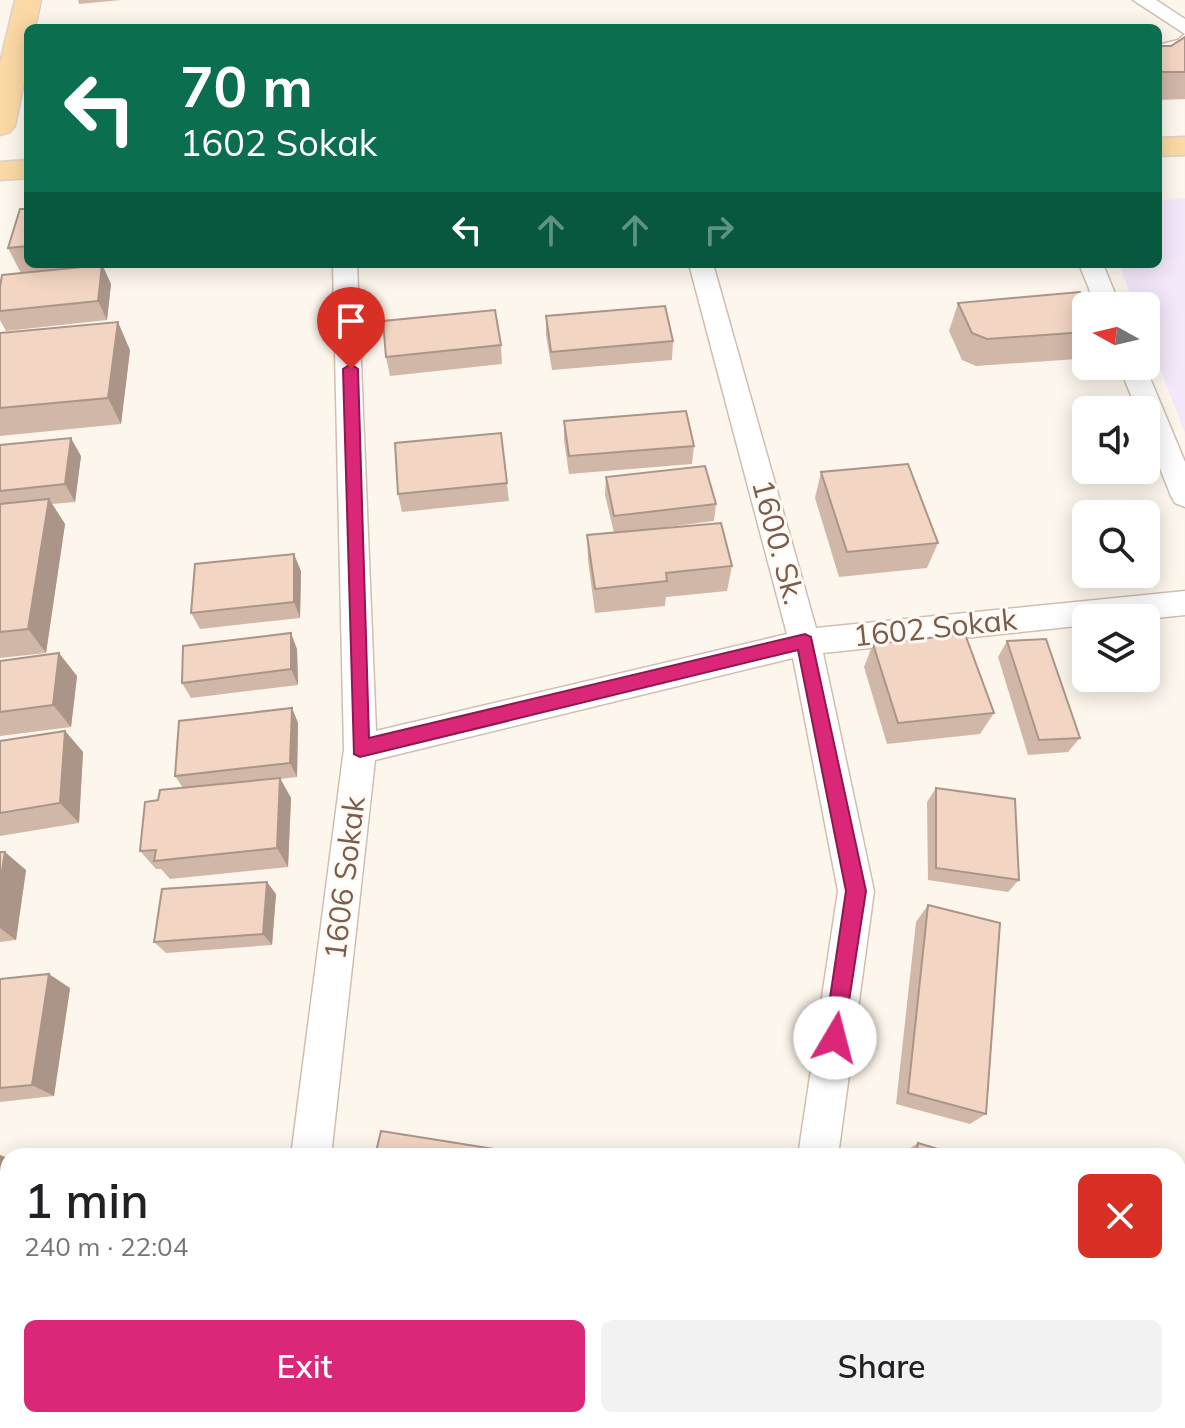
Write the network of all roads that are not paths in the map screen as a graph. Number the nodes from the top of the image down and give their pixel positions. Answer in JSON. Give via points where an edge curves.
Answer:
{"nodes":[{"id":1,"x":28,"y":0,"type":"edge"},
{"id":2,"x":1143,"y":0,"type":"edge"},
{"id":3,"x":1185,"y":28,"type":"edge"},
{"id":4,"x":1185,"y":37,"type":"edge"},
{"id":5,"x":1162,"y":47,"type":"edge"},
{"id":6,"x":0,"y":126,"type":"edge"},
{"id":7,"x":1185,"y":146,"type":"edge"},
{"id":8,"x":1162,"y":147,"type":"edge"},
{"id":9,"x":24,"y":169,"type":"edge"},
{"id":10,"x":0,"y":171,"type":"edge"},
{"id":11,"x":345,"y":268,"type":"edge"},
{"id":12,"x":702,"y":268,"type":"edge"},
{"id":13,"x":1093,"y":268,"type":"edge"},
{"id":14,"x":1102,"y":292,"type":"edge"},
{"id":15,"x":1138,"y":380,"type":"edge"},
{"id":16,"x":1185,"y":496,"type":"edge"},
{"id":17,"x":1185,"y":603,"type":"edge"},
{"id":18,"x":805,"y":642,"type":"junction"},
{"id":19,"x":360,"y":749,"type":"junction"},
{"id":20,"x":312,"y":1148,"type":"edge"},
{"id":21,"x":819,"y":1148,"type":"edge"}],
"edges":[{"from":1,"to":6,"type":"main road"},
{"from":2,"to":3,"type":"street"},
{"from":4,"to":5,"type":"lane"},
{"from":7,"to":8,"type":"main road"},
{"from":9,"to":10,"type":"main road"},
{"from":11,"to":19,"type":"street","name":"1606 Sokak"},
{"from":12,"to":18,"type":"street","name":"1600. Sk."},
{"from":13,"to":14,"type":"street"},
{"from":15,"to":16,"type":"street"},
{"from":17,"to":18,"type":"street","name":"1602 Sokak"},
{"from":18,"to":19,"type":"street","name":"1602 Sokak"},
{"from":18,"to":21,"type":"street","name":"1600. Sk.","via":[[856,891]]},
{"from":19,"to":20,"type":"street","name":"1606 Sokak"}]}
